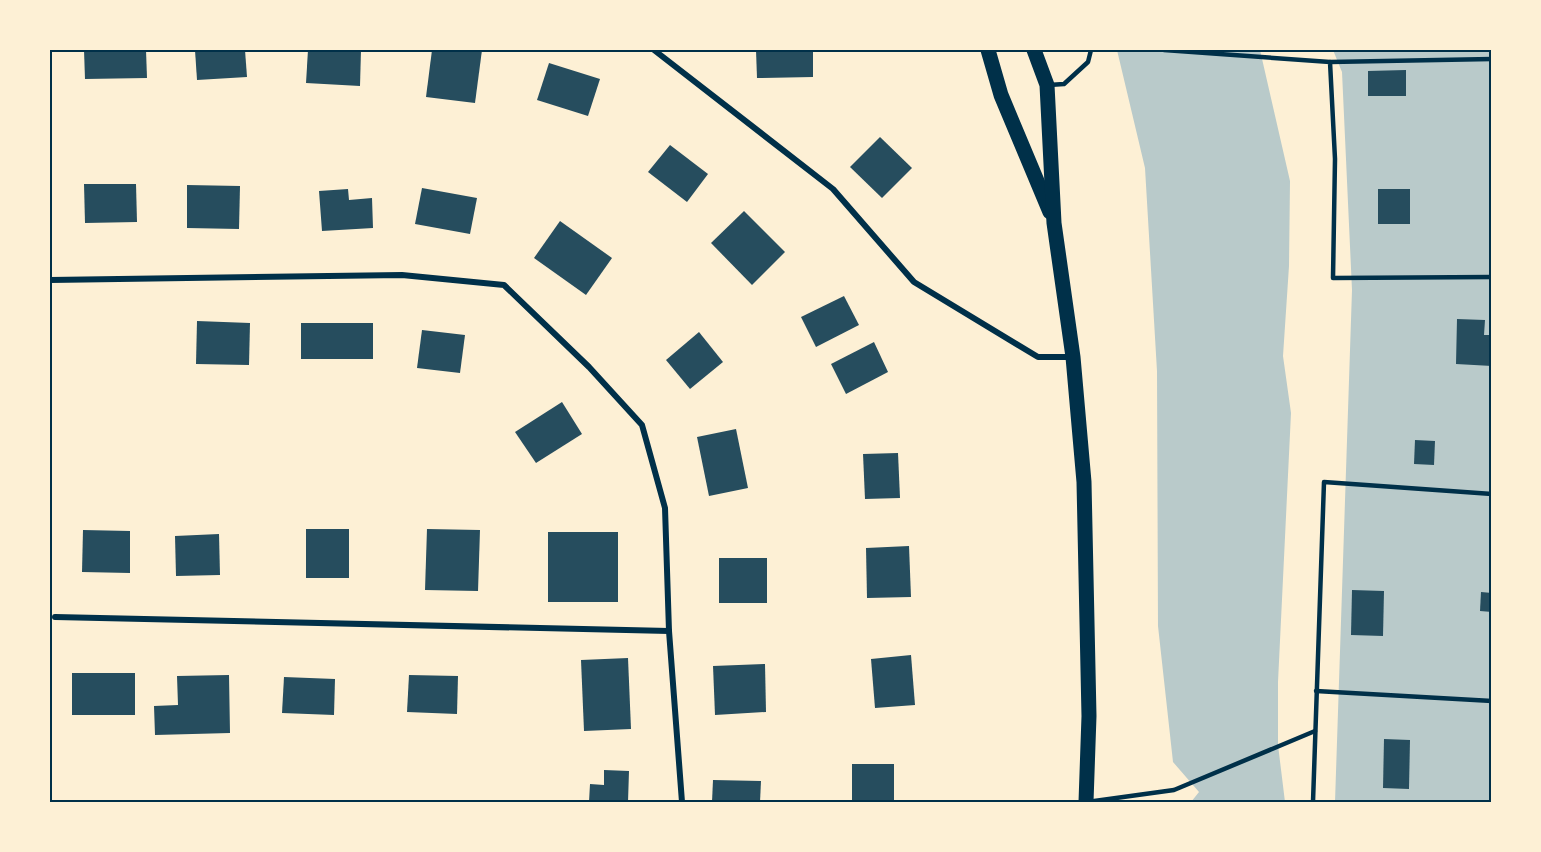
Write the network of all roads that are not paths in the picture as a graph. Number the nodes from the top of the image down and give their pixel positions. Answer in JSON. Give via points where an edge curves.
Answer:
{"nodes":[{"id":1,"x":654,"y":50,"type":"edge"},
{"id":2,"x":988,"y":50,"type":"edge"},
{"id":3,"x":1034,"y":50,"type":"edge"},
{"id":4,"x":1091,"y":50,"type":"edge"},
{"id":5,"x":1164,"y":50,"type":"edge"},
{"id":6,"x":1491,"y":59,"type":"edge"},
{"id":7,"x":1330,"y":62,"type":"junction"},
{"id":8,"x":1047,"y":85,"type":"junction"},
{"id":9,"x":1054,"y":223,"type":"junction"},
{"id":10,"x":1491,"y":277,"type":"edge"},
{"id":11,"x":50,"y":280,"type":"edge"},
{"id":12,"x":1073,"y":357,"type":"junction"},
{"id":13,"x":1491,"y":494,"type":"edge"},
{"id":14,"x":55,"y":617,"type":"dead end"},
{"id":15,"x":669,"y":631,"type":"junction"},
{"id":16,"x":1316,"y":691,"type":"junction"},
{"id":17,"x":1491,"y":701,"type":"edge"},
{"id":18,"x":1315,"y":731,"type":"junction"},
{"id":19,"x":682,"y":802,"type":"edge"},
{"id":20,"x":1086,"y":802,"type":"edge"},
{"id":21,"x":1313,"y":802,"type":"edge"}],
"edges":[{"from":1,"to":12,"type":"street","via":[[833,189],[914,282],[1038,357]]},
{"from":2,"to":9,"type":"main road","via":[[1001,95]]},
{"from":3,"to":8,"type":"main road"},
{"from":4,"to":8,"type":"lane","via":[[1088,62],[1064,84]]},
{"from":5,"to":7,"type":"lane"},
{"from":6,"to":7,"type":"lane"},
{"from":7,"to":10,"type":"lane","via":[[1335,159],[1333,278]]},
{"from":8,"to":9,"type":"main road"},
{"from":9,"to":12,"type":"main road"},
{"from":11,"to":15,"type":"street","via":[[402,275],[504,285],[642,424],[665,508]]},
{"from":12,"to":20,"type":"main road","via":[[1084,482],[1088,612]]},
{"from":13,"to":16,"type":"lane","via":[[1324,482]]},
{"from":14,"to":15,"type":"street"},
{"from":15,"to":19,"type":"street"},
{"from":16,"to":17,"type":"lane"},
{"from":16,"to":18,"type":"lane"},
{"from":18,"to":20,"type":"lane","via":[[1174,790]]},
{"from":18,"to":21,"type":"lane"}]}
